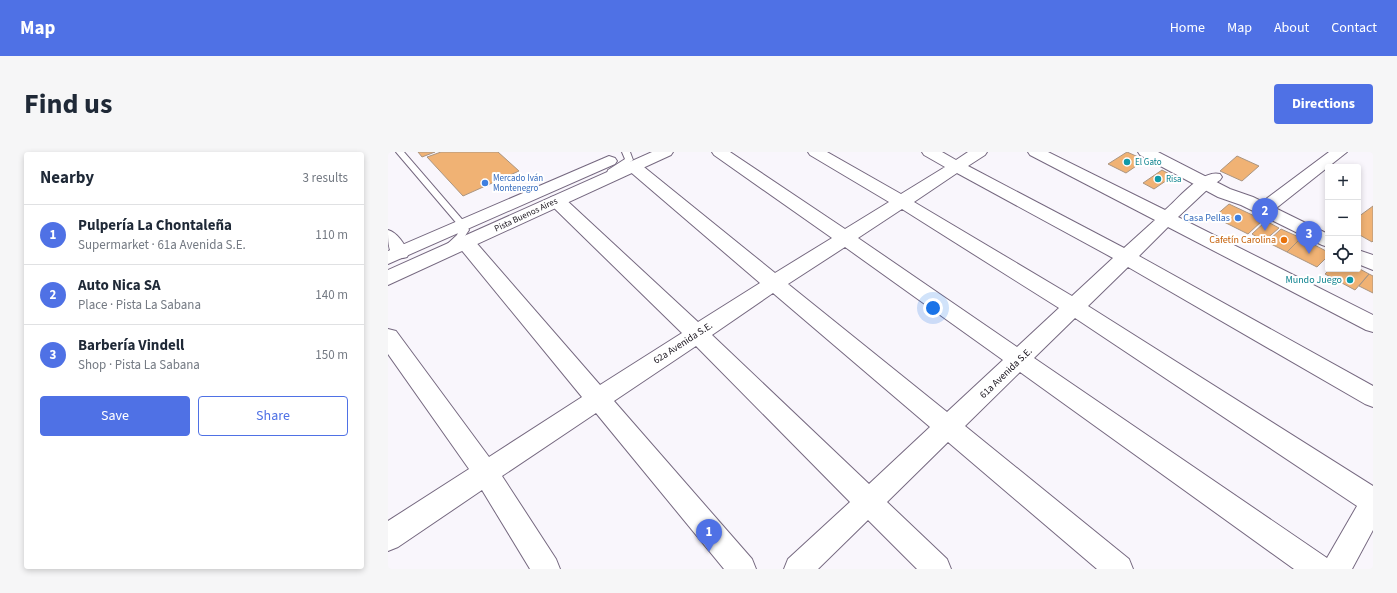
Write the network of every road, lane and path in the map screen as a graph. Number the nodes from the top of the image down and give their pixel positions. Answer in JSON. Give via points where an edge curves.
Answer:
{"nodes":[{"id":1,"x":400,"y":152,"type":"edge"},
{"id":2,"x":665,"y":152,"type":"edge"},
{"id":3,"x":720,"y":152,"type":"edge"},
{"id":4,"x":816,"y":152,"type":"edge"},
{"id":5,"x":930,"y":152,"type":"edge"},
{"id":6,"x":979,"y":152,"type":"edge"},
{"id":7,"x":1036,"y":152,"type":"edge"},
{"id":8,"x":1146,"y":152,"type":"edge"},
{"id":9,"x":1166,"y":152,"type":"edge"},
{"id":10,"x":1339,"y":152,"type":"edge"},
{"id":11,"x":629,"y":156,"type":"edge"},
{"id":12,"x":957,"y":167,"type":"junction"},
{"id":13,"x":1209,"y":180,"type":"junction"},
{"id":14,"x":557,"y":201,"type":"junction"},
{"id":15,"x":902,"y":202,"type":"junction"},
{"id":16,"x":1264,"y":209,"type":"junction"},
{"id":17,"x":1167,"y":219,"type":"junction"},
{"id":18,"x":464,"y":234,"type":"junction"},
{"id":19,"x":388,"y":236,"type":"edge"},
{"id":20,"x":845,"y":238,"type":"junction"},
{"id":21,"x":1325,"y":240,"type":"edge"},
{"id":22,"x":394,"y":255,"type":"edge"},
{"id":23,"x":1361,"y":257,"type":"edge"},
{"id":24,"x":1127,"y":258,"type":"junction"},
{"id":25,"x":1373,"y":263,"type":"edge"},
{"id":26,"x":388,"y":278,"type":"edge"},
{"id":27,"x":773,"y":284,"type":"junction"},
{"id":28,"x":1074,"y":307,"type":"junction"},
{"id":29,"x":1373,"y":324,"type":"edge"},
{"id":30,"x":697,"y":334,"type":"junction"},
{"id":31,"x":388,"y":337,"type":"edge"},
{"id":32,"x":1019,"y":360,"type":"junction"},
{"id":33,"x":1373,"y":397,"type":"edge"},
{"id":34,"x":598,"y":399,"type":"junction"},
{"id":35,"x":948,"y":427,"type":"junction"},
{"id":36,"x":486,"y":473,"type":"junction"},
{"id":37,"x":1373,"y":501,"type":"edge"},
{"id":38,"x":868,"y":503,"type":"junction"},
{"id":39,"x":1373,"y":504,"type":"edge"},
{"id":40,"x":388,"y":537,"type":"edge"},
{"id":41,"x":546,"y":569,"type":"edge"},
{"id":42,"x":742,"y":569,"type":"edge"},
{"id":43,"x":798,"y":569,"type":"edge"},
{"id":44,"x":937,"y":569,"type":"edge"},
{"id":45,"x":1118,"y":569,"type":"edge"},
{"id":46,"x":1318,"y":569,"type":"edge"},
{"id":47,"x":1336,"y":569,"type":"edge"}],
"edges":[{"from":1,"to":18,"type":"lane"},
{"from":2,"to":11,"type":"street","name":"Pista Buenos Aires"},
{"from":3,"to":20,"type":"street"},
{"from":4,"to":15,"type":"street"},
{"from":5,"to":12,"type":"street"},
{"from":6,"to":12,"type":"street","name":"62a Avenida S.E."},
{"from":7,"to":17,"type":"street"},
{"from":8,"to":13,"type":"street"},
{"from":9,"to":13,"type":"street"},
{"from":10,"to":16,"type":"street"},
{"from":11,"to":14,"type":"street","name":"Pista Buenos Aires","via":[[610,177]]},
{"from":11,"to":18,"type":"street","name":"Pista Buenos Aires"},
{"from":11,"to":27,"type":"street"},
{"from":12,"to":15,"type":"street","name":"62a Avenida S.E."},
{"from":12,"to":24,"type":"street"},
{"from":13,"to":16,"type":"street","via":[[1224,193]]},
{"from":13,"to":17,"type":"street","name":"61a Avenida S.E."},
{"from":14,"to":18,"type":"street","name":"Pista Buenos Aires"},
{"from":14,"to":30,"type":"street"},
{"from":15,"to":20,"type":"street","name":"62a Avenida S.E."},
{"from":15,"to":28,"type":"street"},
{"from":16,"to":21,"type":"street"},
{"from":17,"to":24,"type":"street","name":"61a Avenida S.E."},
{"from":17,"to":29,"type":"street"},
{"from":18,"to":22,"type":"street","name":"Pista Buenos Aires"},
{"from":18,"to":26,"type":"street","name":"Pista Buenos Aires","via":[[438,255]]},
{"from":18,"to":34,"type":"street"},
{"from":19,"to":22,"type":"street"},
{"from":20,"to":27,"type":"street","name":"62a Avenida S.E."},
{"from":20,"to":32,"type":"street"},
{"from":23,"to":25,"type":"street"},
{"from":24,"to":28,"type":"street","name":"61a Avenida S.E."},
{"from":24,"to":33,"type":"street"},
{"from":27,"to":30,"type":"street","name":"62a Avenida S.E."},
{"from":27,"to":35,"type":"street"},
{"from":28,"to":32,"type":"street","name":"61a Avenida S.E."},
{"from":28,"to":37,"type":"street"},
{"from":30,"to":34,"type":"street","name":"62a Avenida S.E."},
{"from":30,"to":38,"type":"street"},
{"from":31,"to":36,"type":"street"},
{"from":32,"to":35,"type":"street","name":"61a Avenida S.E."},
{"from":32,"to":46,"type":"street"},
{"from":34,"to":36,"type":"street","name":"62a Avenida S.E."},
{"from":34,"to":42,"type":"street"},
{"from":35,"to":38,"type":"street","name":"61a Avenida S.E."},
{"from":35,"to":45,"type":"street"},
{"from":36,"to":40,"type":"street","name":"62a Avenida S.E."},
{"from":36,"to":41,"type":"street"},
{"from":38,"to":43,"type":"street","name":"61a Avenida S.E."},
{"from":38,"to":44,"type":"street"},
{"from":39,"to":47,"type":"street"}]}
